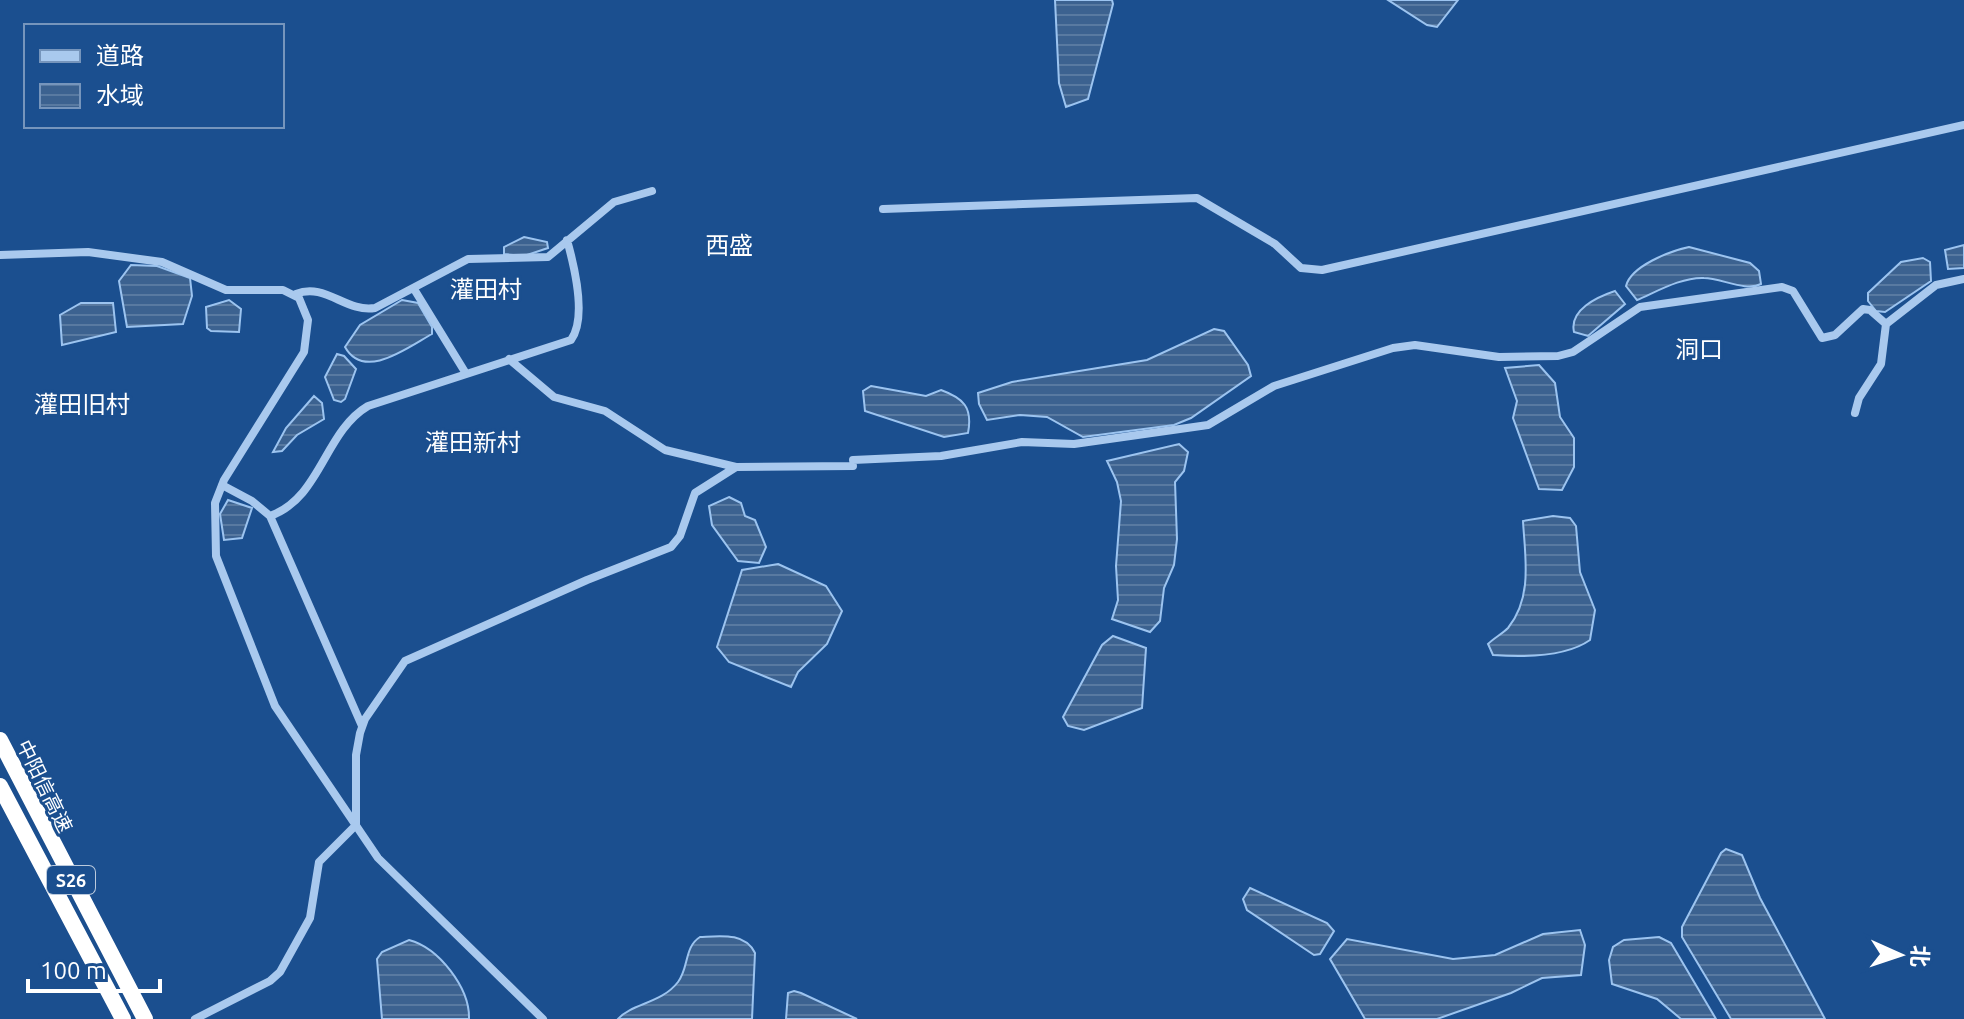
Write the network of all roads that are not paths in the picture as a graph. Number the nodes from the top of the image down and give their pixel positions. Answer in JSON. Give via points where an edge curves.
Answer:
{"nodes":[{"id":1,"x":1964,"y":125,"type":"edge"},
{"id":2,"x":652,"y":191,"type":"dead end"},
{"id":3,"x":883,"y":209,"type":"dead end"},
{"id":4,"x":567,"y":240,"type":"junction"},
{"id":5,"x":0,"y":255,"type":"edge"},
{"id":6,"x":1964,"y":279,"type":"edge"},
{"id":7,"x":414,"y":289,"type":"junction"},
{"id":8,"x":296,"y":294,"type":"junction"},
{"id":9,"x":1886,"y":324,"type":"junction"},
{"id":10,"x":509,"y":359,"type":"junction"},
{"id":11,"x":465,"y":372,"type":"junction"},
{"id":12,"x":1855,"y":413,"type":"dead end"},
{"id":13,"x":736,"y":467,"type":"junction"},
{"id":14,"x":222,"y":485,"type":"junction"},
{"id":15,"x":270,"y":516,"type":"junction"},
{"id":16,"x":362,"y":727,"type":"junction"},
{"id":17,"x":0,"y":740,"type":"edge"},
{"id":18,"x":0,"y":786,"type":"edge"},
{"id":19,"x":356,"y":825,"type":"junction"},
{"id":20,"x":123,"y":1019,"type":"edge"},
{"id":21,"x":145,"y":1019,"type":"edge"},
{"id":22,"x":195,"y":1019,"type":"edge"},
{"id":23,"x":543,"y":1019,"type":"edge"}],
"edges":[{"from":1,"to":3,"type":"street","via":[[1325,270],[1301,268],[1275,244],[1197,198]]},
{"from":2,"to":4,"type":"street","via":[[621,198]]},
{"from":4,"to":7,"type":"street","via":[[540,259],[468,259]]},
{"from":4,"to":10,"type":"street","via":[[578,299],[573,338]]},
{"from":5,"to":8,"type":"street","via":[[114,255],[171,264],[226,290]]},
{"from":6,"to":9,"type":"street","via":[[1936,285]]},
{"from":7,"to":8,"type":"street","via":[[363,310],[318,291]]},
{"from":7,"to":11,"type":"street"},
{"from":8,"to":14,"type":"street","via":[[308,320],[304,352]]},
{"from":9,"to":12,"type":"street","via":[[1881,364]]},
{"from":9,"to":13,"type":"street","via":[[1863,309],[1835,335],[1822,338],[1793,291],[1782,287],[1640,307],[1573,352],[1558,356],[1499,357],[1415,345],[1393,348],[1274,386],[1208,425],[1074,444],[1022,442],[941,456]]},
{"from":10,"to":11,"type":"street"},
{"from":10,"to":13,"type":"street","via":[[554,397],[605,411],[665,450]]},
{"from":11,"to":15,"type":"street","via":[[381,399],[355,413],[307,488]]},
{"from":13,"to":16,"type":"street","via":[[695,493],[671,547],[405,661]]},
{"from":14,"to":15,"type":"street"},
{"from":14,"to":19,"type":"street","via":[[214,513],[219,571],[275,706]]},
{"from":15,"to":16,"type":"street"},
{"from":16,"to":19,"type":"street","via":[[356,755]]},
{"from":17,"to":21,"type":"highway","name":"中阳信高速","number":"S26"},
{"from":18,"to":20,"type":"highway","name":"中阳信高速","number":"S26"},
{"from":19,"to":22,"type":"street","via":[[319,862],[310,918],[280,972]]},
{"from":19,"to":23,"type":"street","via":[[378,858]]}]}
